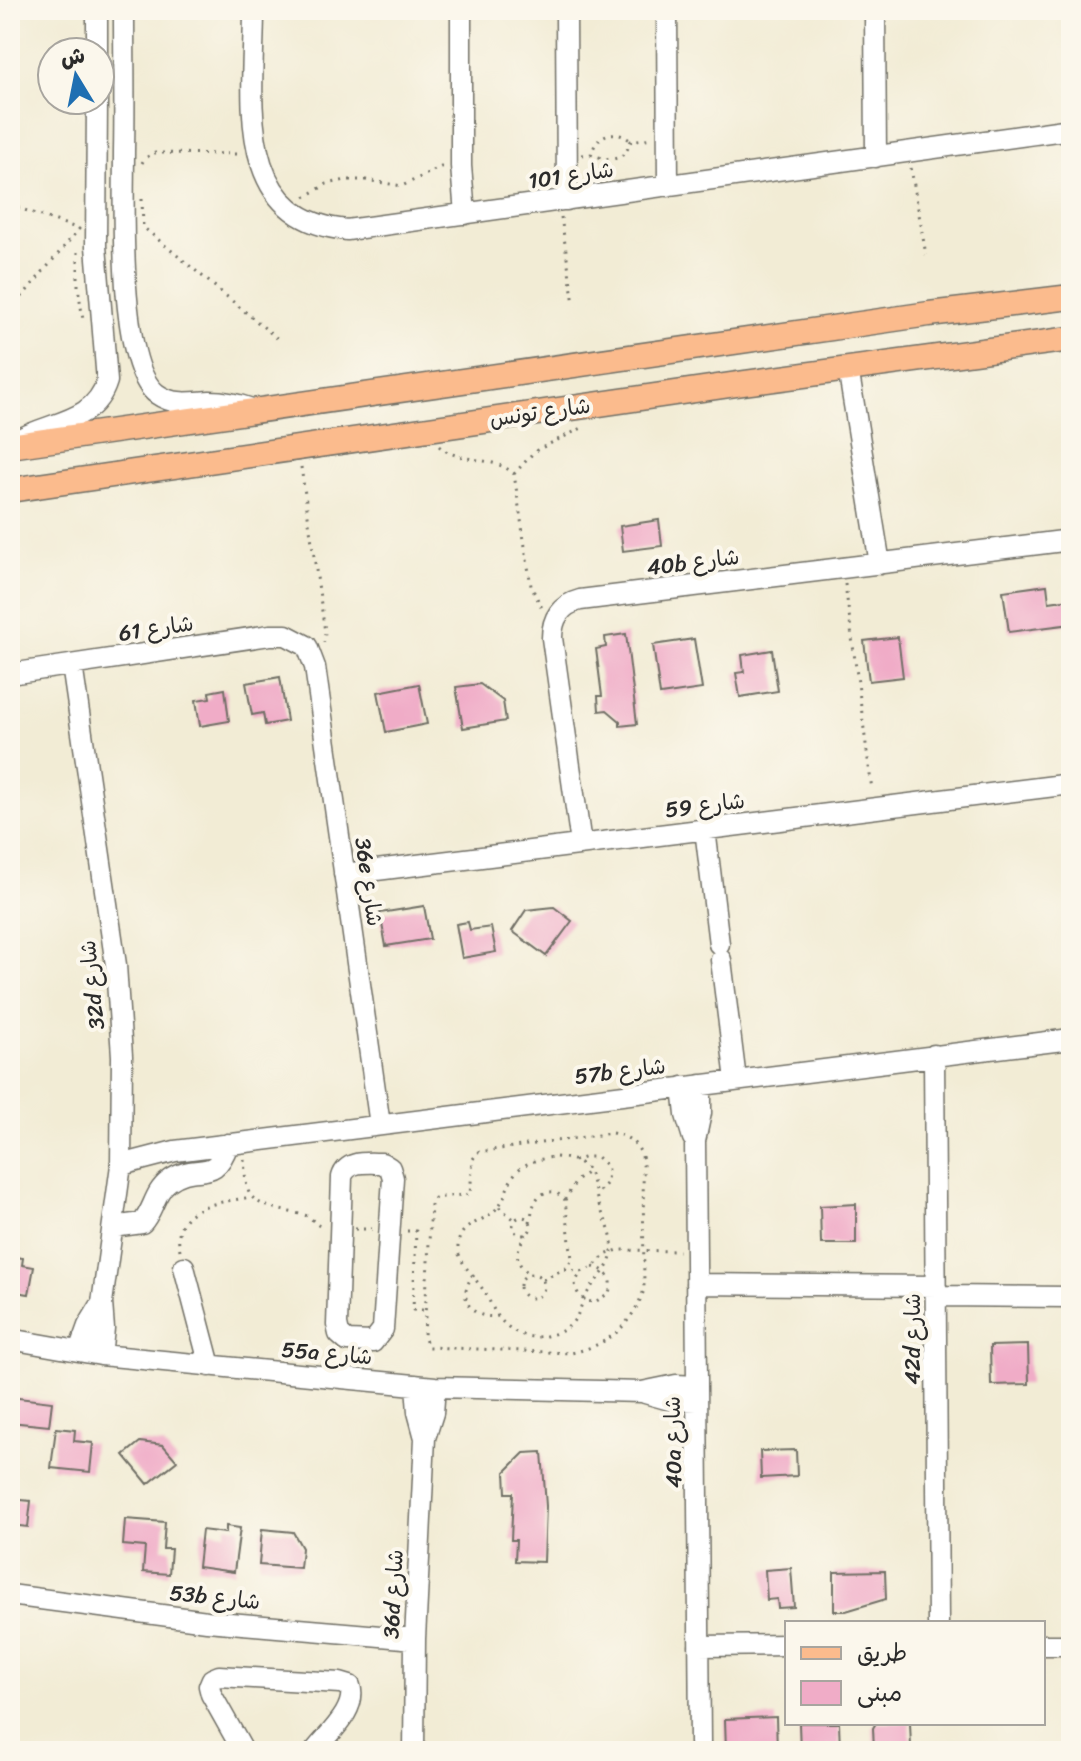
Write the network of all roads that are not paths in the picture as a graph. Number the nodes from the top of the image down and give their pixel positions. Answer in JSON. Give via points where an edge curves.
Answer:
{"nodes":[{"id":1,"x":97,"y":10,"type":"edge"},
{"id":2,"x":124,"y":10,"type":"edge"},
{"id":3,"x":254,"y":10,"type":"edge"},
{"id":4,"x":461,"y":10,"type":"edge"},
{"id":5,"x":566,"y":10,"type":"edge"},
{"id":6,"x":667,"y":10,"type":"edge"},
{"id":7,"x":875,"y":10,"type":"edge"},
{"id":8,"x":97,"y":36,"type":"edge"},
{"id":9,"x":97,"y":116,"type":"edge"},
{"id":10,"x":1071,"y":129,"type":"edge"},
{"id":11,"x":876,"y":157,"type":"junction"},
{"id":12,"x":668,"y":186,"type":"junction"},
{"id":13,"x":563,"y":200,"type":"junction"},
{"id":14,"x":465,"y":214,"type":"junction"},
{"id":15,"x":1071,"y":297,"type":"edge"},
{"id":16,"x":1071,"y":339,"type":"edge"},
{"id":17,"x":848,"y":368,"type":"junction"},
{"id":18,"x":256,"y":410,"type":"junction"},
{"id":19,"x":10,"y":445,"type":"edge"},
{"id":20,"x":10,"y":490,"type":"edge"},
{"id":21,"x":1071,"y":540,"type":"edge"},
{"id":22,"x":880,"y":564,"type":"junction"},
{"id":23,"x":307,"y":646,"type":"joint"},
{"id":24,"x":72,"y":665,"type":"junction"},
{"id":25,"x":10,"y":674,"type":"edge"},
{"id":26,"x":1071,"y":784,"type":"edge"},
{"id":27,"x":705,"y":829,"type":"junction"},
{"id":28,"x":581,"y":844,"type":"junction"},
{"id":29,"x":344,"y":874,"type":"junction"},
{"id":30,"x":1071,"y":1039,"type":"edge"},
{"id":31,"x":934,"y":1055,"type":"junction"},
{"id":32,"x":736,"y":1080,"type":"junction"},
{"id":33,"x":692,"y":1086,"type":"junction"},
{"id":34,"x":375,"y":1126,"type":"junction"},
{"id":35,"x":228,"y":1144,"type":"junction"},
{"id":36,"x":122,"y":1155,"type":"junction"},
{"id":37,"x":371,"y":1163,"type":"junction"},
{"id":38,"x":113,"y":1227,"type":"junction"},
{"id":39,"x":184,"y":1267,"type":"road end"},
{"id":40,"x":696,"y":1284,"type":"junction"},
{"id":41,"x":936,"y":1291,"type":"junction"},
{"id":42,"x":1071,"y":1297,"type":"edge"},
{"id":43,"x":102,"y":1303,"type":"junction"},
{"id":44,"x":10,"y":1339,"type":"edge"},
{"id":45,"x":358,"y":1343,"type":"junction"},
{"id":46,"x":79,"y":1351,"type":"junction"},
{"id":47,"x":101,"y":1355,"type":"junction"},
{"id":48,"x":210,"y":1366,"type":"junction"},
{"id":49,"x":356,"y":1380,"type":"junction"},
{"id":50,"x":426,"y":1386,"type":"junction"},
{"id":51,"x":697,"y":1394,"type":"junction"},
{"id":52,"x":10,"y":1595,"type":"edge"},
{"id":53,"x":938,"y":1621,"type":"edge"},
{"id":54,"x":415,"y":1639,"type":"junction"},
{"id":55,"x":785,"y":1645,"type":"edge"},
{"id":56,"x":1045,"y":1645,"type":"edge"},
{"id":57,"x":1071,"y":1645,"type":"edge"},
{"id":58,"x":699,"y":1646,"type":"junction"},
{"id":59,"x":700,"y":1743,"type":"dead end"},
{"id":60,"x":243,"y":1751,"type":"edge"},
{"id":61,"x":315,"y":1751,"type":"edge"},
{"id":62,"x":414,"y":1751,"type":"edge"}],
"edges":[{"from":1,"to":8,"type":"street"},
{"from":2,"to":18,"type":"street","via":[[124,236],[138,361],[149,387],[171,401],[221,402]]},
{"from":3,"to":14,"type":"street","name":"شارع 101","via":[[257,155],[271,188],[288,208],[310,222],[347,230]]},
{"from":4,"to":14,"type":"street"},
{"from":5,"to":13,"type":"street"},
{"from":6,"to":12,"type":"street"},
{"from":7,"to":11,"type":"street"},
{"from":9,"to":19,"type":"street","via":[[96,246],[107,381],[97,401],[79,417],[36,430]]},
{"from":10,"to":11,"type":"street","name":"شارع 101"},
{"from":11,"to":12,"type":"street","name":"شارع 101"},
{"from":12,"to":13,"type":"street","name":"شارع 101"},
{"from":13,"to":14,"type":"street","name":"شارع 101"},
{"from":15,"to":18,"type":"main road","name":"شارع تونس"},
{"from":16,"to":17,"type":"main road","name":"شارع تونس"},
{"from":17,"to":20,"type":"main road","name":"شارع تونس"},
{"from":17,"to":22,"type":"street"},
{"from":18,"to":19,"type":"main road","name":"شارع تونس"},
{"from":21,"to":22,"type":"street","name":"40b شارع"},
{"from":22,"to":28,"type":"street","name":"40b شارع","via":[[580,600],[561,610],[552,638]]},
{"from":23,"to":24,"type":"street","name":"شارع 61","via":[[270,635]]},
{"from":23,"to":29,"type":"street","name":"36e شارع","via":[[315,667]]},
{"from":24,"to":25,"type":"street","name":"شارع 61"},
{"from":24,"to":36,"type":"street","name":"32d شارع","via":[[116,965]]},
{"from":26,"to":27,"type":"street","name":"شارع 59"},
{"from":27,"to":28,"type":"street","name":"شارع 59"},
{"from":27,"to":32,"type":"street"},
{"from":28,"to":29,"type":"street","name":"شارع 59"},
{"from":29,"to":34,"type":"street","name":"36e شارع"},
{"from":30,"to":31,"type":"street","name":"57b شارع"},
{"from":31,"to":32,"type":"street","name":"57b شارع"},
{"from":31,"to":41,"type":"street","name":"42d شارع"},
{"from":32,"to":33,"type":"street","name":"57b شارع"},
{"from":33,"to":34,"type":"street","name":"57b شارع"},
{"from":33,"to":40,"type":"street","name":"40a شارع","via":[[686,1115],[695,1141]]},
{"from":34,"to":35,"type":"street","name":"57b شارع"},
{"from":34,"to":37,"type":"street","name":"36e شارع"},
{"from":35,"to":36,"type":"street","name":"57b شارع","via":[[175,1151],[150,1146]]},
{"from":35,"to":38,"type":"street","via":[[217,1167],[180,1174],[165,1184],[142,1223]]},
{"from":36,"to":38,"type":"street","name":"32d شارع"},
{"from":37,"to":45,"type":"street","via":[[386,1165],[393,1178],[383,1329],[373,1342]]},
{"from":37,"to":45,"type":"street","via":[[346,1167],[342,1177],[337,1325],[343,1338]]},
{"from":38,"to":43,"type":"street","name":"32d شارع"},
{"from":39,"to":48,"type":"street"},
{"from":40,"to":41,"type":"street"},
{"from":40,"to":51,"type":"street","name":"40a شارع"},
{"from":41,"to":42,"type":"street"},
{"from":41,"to":53,"type":"street","name":"42d شارع"},
{"from":43,"to":46,"type":"street","name":"32d شارع"},
{"from":43,"to":47,"type":"street","name":"32d شارع"},
{"from":44,"to":46,"type":"street","name":"55a شارع"},
{"from":45,"to":49,"type":"street"},
{"from":46,"to":47,"type":"street","name":"55a شارع"},
{"from":47,"to":48,"type":"street","name":"55a شارع"},
{"from":48,"to":49,"type":"street","name":"55a شارع"},
{"from":49,"to":50,"type":"street","name":"55a شارع"},
{"from":50,"to":51,"type":"street","name":"55a شارع","via":[[642,1392],[670,1400]]},
{"from":50,"to":54,"type":"street","name":"36d شارع","via":[[433,1413],[425,1438]]},
{"from":51,"to":58,"type":"street","name":"40a شارع"},
{"from":52,"to":54,"type":"street","name":"53b شارع","via":[[207,1621]]},
{"from":54,"to":62,"type":"street","name":"36d شارع"},
{"from":55,"to":58,"type":"street"},
{"from":56,"to":57,"type":"street"},
{"from":58,"to":59,"type":"street","name":"40a شارع"},
{"from":60,"to":61,"type":"street","via":[[211,1694],[212,1679],[219,1676],[350,1686],[351,1705]]}]}
